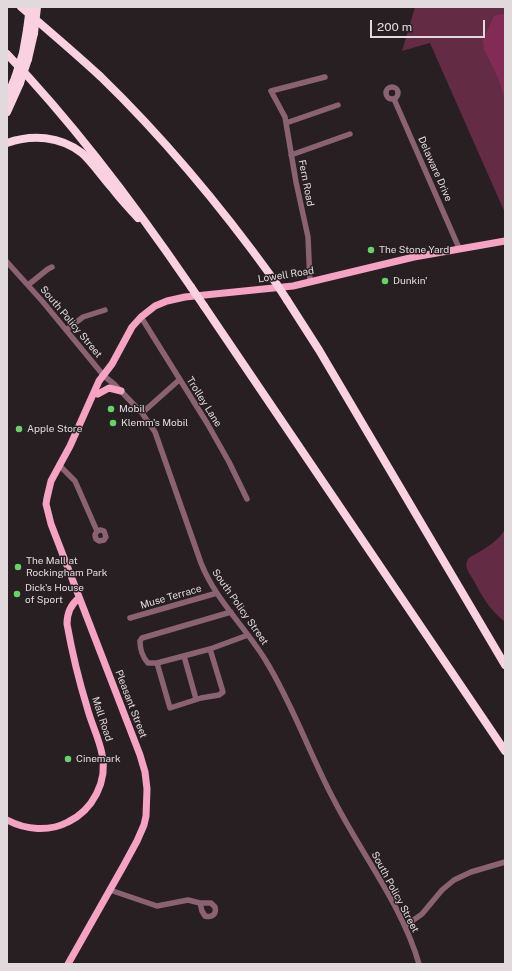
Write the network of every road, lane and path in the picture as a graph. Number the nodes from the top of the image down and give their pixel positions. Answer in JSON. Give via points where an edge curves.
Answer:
{"nodes":[{"id":1,"x":21,"y":7,"type":"edge"},
{"id":2,"x":30,"y":7,"type":"edge"},
{"id":3,"x":37,"y":7,"type":"edge"},
{"id":4,"x":30,"y":31,"type":"junction"},
{"id":5,"x":7,"y":54,"type":"edge"},
{"id":6,"x":325,"y":77,"type":"dead end"},
{"id":7,"x":17,"y":81,"type":"junction"},
{"id":8,"x":7,"y":97,"type":"edge"},
{"id":9,"x":394,"y":99,"type":"dead end"},
{"id":10,"x":338,"y":105,"type":"dead end"},
{"id":11,"x":7,"y":112,"type":"edge"},
{"id":12,"x":286,"y":123,"type":"junction"},
{"id":13,"x":350,"y":134,"type":"dead end"},
{"id":14,"x":7,"y":143,"type":"edge"},
{"id":15,"x":291,"y":155,"type":"junction"},
{"id":16,"x":505,"y":241,"type":"edge"},
{"id":17,"x":458,"y":248,"type":"junction"},
{"id":18,"x":165,"y":250,"type":"junction"},
{"id":19,"x":7,"y":262,"type":"edge"},
{"id":20,"x":52,"y":267,"type":"dead end"},
{"id":21,"x":22,"y":278,"type":"junction"},
{"id":22,"x":36,"y":278,"type":"junction"},
{"id":23,"x":310,"y":282,"type":"junction"},
{"id":24,"x":28,"y":285,"type":"junction"},
{"id":25,"x":105,"y":310,"type":"dead end"},
{"id":26,"x":141,"y":317,"type":"junction"},
{"id":27,"x":66,"y":330,"type":"junction"},
{"id":28,"x":104,"y":376,"type":"junction"},
{"id":29,"x":179,"y":380,"type":"junction"},
{"id":30,"x":121,"y":391,"type":"junction"},
{"id":31,"x":98,"y":394,"type":"junction"},
{"id":32,"x":142,"y":413,"type":"junction"},
{"id":33,"x":70,"y":446,"type":"junction"},
{"id":34,"x":59,"y":465,"type":"junction"},
{"id":35,"x":247,"y":498,"type":"dead end"},
{"id":36,"x":97,"y":531,"type":"dead end"},
{"id":37,"x":217,"y":592,"type":"junction"},
{"id":38,"x":79,"y":598,"type":"junction"},
{"id":39,"x":231,"y":612,"type":"junction"},
{"id":40,"x":476,"y":614,"type":"junction"},
{"id":41,"x":130,"y":618,"type":"dead end"},
{"id":42,"x":248,"y":635,"type":"junction"},
{"id":43,"x":210,"y":648,"type":"junction"},
{"id":44,"x":184,"y":656,"type":"junction"},
{"id":45,"x":505,"y":658,"type":"edge"},
{"id":46,"x":157,"y":663,"type":"junction"},
{"id":47,"x":505,"y":665,"type":"edge"},
{"id":48,"x":196,"y":699,"type":"junction"},
{"id":49,"x":505,"y":751,"type":"edge"},
{"id":50,"x":7,"y":820,"type":"edge"},
{"id":51,"x":505,"y":862,"type":"edge"},
{"id":52,"x":110,"y":890,"type":"junction"},
{"id":53,"x":200,"y":904,"type":"dead end"},
{"id":54,"x":405,"y":926,"type":"junction"},
{"id":55,"x":68,"y":964,"type":"edge"},
{"id":56,"x":419,"y":964,"type":"edge"}],
"edges":[{"from":1,"to":40,"type":"highway","bridge":true,"via":[[100,77],[166,144],[224,213],[274,280],[319,350]]},
{"from":2,"to":4,"type":"highway","bridge":true},
{"from":3,"to":4,"type":"highway","bridge":true},
{"from":4,"to":7,"type":"highway","bridge":true},
{"from":5,"to":18,"type":"highway","via":[[97,156]]},
{"from":6,"to":12,"type":"street","name":"Fern Road","via":[[271,91]]},
{"from":7,"to":8,"type":"highway"},
{"from":7,"to":11,"type":"highway"},
{"from":9,"to":17,"type":"street","name":"Delaware Drive"},
{"from":10,"to":12,"type":"street"},
{"from":12,"to":15,"type":"street","name":"Fern Road"},
{"from":13,"to":15,"type":"street"},
{"from":14,"to":18,"type":"highway","via":[[41,137],[62,142],[76,149],[88,159]]},
{"from":15,"to":23,"type":"street","name":"Fern Road","via":[[308,237]]},
{"from":16,"to":17,"type":"main road","name":"Lowell Road"},
{"from":17,"to":23,"type":"main road","name":"Lowell Road"},
{"from":18,"to":49,"type":"highway","bridge":true},
{"from":19,"to":21,"type":"street","name":"South Policy Street"},
{"from":20,"to":22,"type":"street"},
{"from":21,"to":22,"type":"street"},
{"from":21,"to":24,"type":"street","name":"South Policy Street"},
{"from":22,"to":24,"type":"street"},
{"from":23,"to":26,"type":"main road","name":"Lowell Road","via":[[185,297],[155,306]]},
{"from":24,"to":27,"type":"street","name":"South Policy Street"},
{"from":25,"to":27,"type":"street","via":[[83,317]]},
{"from":26,"to":28,"type":"main road","name":"Lowell Road","via":[[132,327]]},
{"from":26,"to":29,"type":"street","name":"Trolley Lane"},
{"from":27,"to":28,"type":"street","name":"South Policy Street"},
{"from":28,"to":30,"type":"street","name":"South Policy Street"},
{"from":28,"to":31,"type":"main road","name":"Pleasant Street"},
{"from":28,"to":33,"type":"main road","name":"Pleasant Street","via":[[99,381]]},
{"from":29,"to":32,"type":"street"},
{"from":29,"to":35,"type":"street","name":"Trolley Lane","via":[[210,428]]},
{"from":30,"to":31,"type":"main road","via":[[109,388]]},
{"from":30,"to":32,"type":"street","name":"South Policy Street"},
{"from":31,"to":33,"type":"main road","name":"Pleasant Street","via":[[76,441]]},
{"from":32,"to":37,"type":"street","name":"South Policy Street","via":[[157,436],[204,571]]},
{"from":33,"to":34,"type":"main road","name":"Pleasant Street"},
{"from":34,"to":36,"type":"street","via":[[75,481]]},
{"from":34,"to":38,"type":"main road","name":"Pleasant Street","via":[[48,489],[47,511]]},
{"from":37,"to":39,"type":"street","name":"South Policy Street"},
{"from":37,"to":41,"type":"street","name":"Muse Terrace"},
{"from":38,"to":50,"type":"main road","name":"Mall Road","via":[[71,607],[68,624],[85,702],[102,755],[103,772],[100,788],[84,812],[60,826],[32,828]]},
{"from":38,"to":52,"type":"main road","name":"Pleasant Street","via":[[140,754],[148,798],[142,829]]},
{"from":39,"to":42,"type":"street","name":"South Policy Street"},
{"from":39,"to":46,"type":"street","via":[[142,638],[140,646],[145,660],[148,663]]},
{"from":40,"to":45,"type":"highway"},
{"from":40,"to":47,"type":"highway"},
{"from":42,"to":43,"type":"street"},
{"from":42,"to":54,"type":"street","name":"South Policy Street","via":[[278,682],[334,802]]},
{"from":43,"to":44,"type":"street"},
{"from":43,"to":48,"type":"street","via":[[222,692],[219,695]]},
{"from":44,"to":46,"type":"street"},
{"from":44,"to":48,"type":"street"},
{"from":46,"to":48,"type":"street","via":[[170,708]]},
{"from":51,"to":54,"type":"street","via":[[467,873],[454,880],[422,914]]},
{"from":52,"to":53,"type":"street","via":[[157,906],[188,900]]},
{"from":52,"to":55,"type":"main road","name":"Pleasant Street"},
{"from":54,"to":56,"type":"street","name":"South Policy Street"}]}
